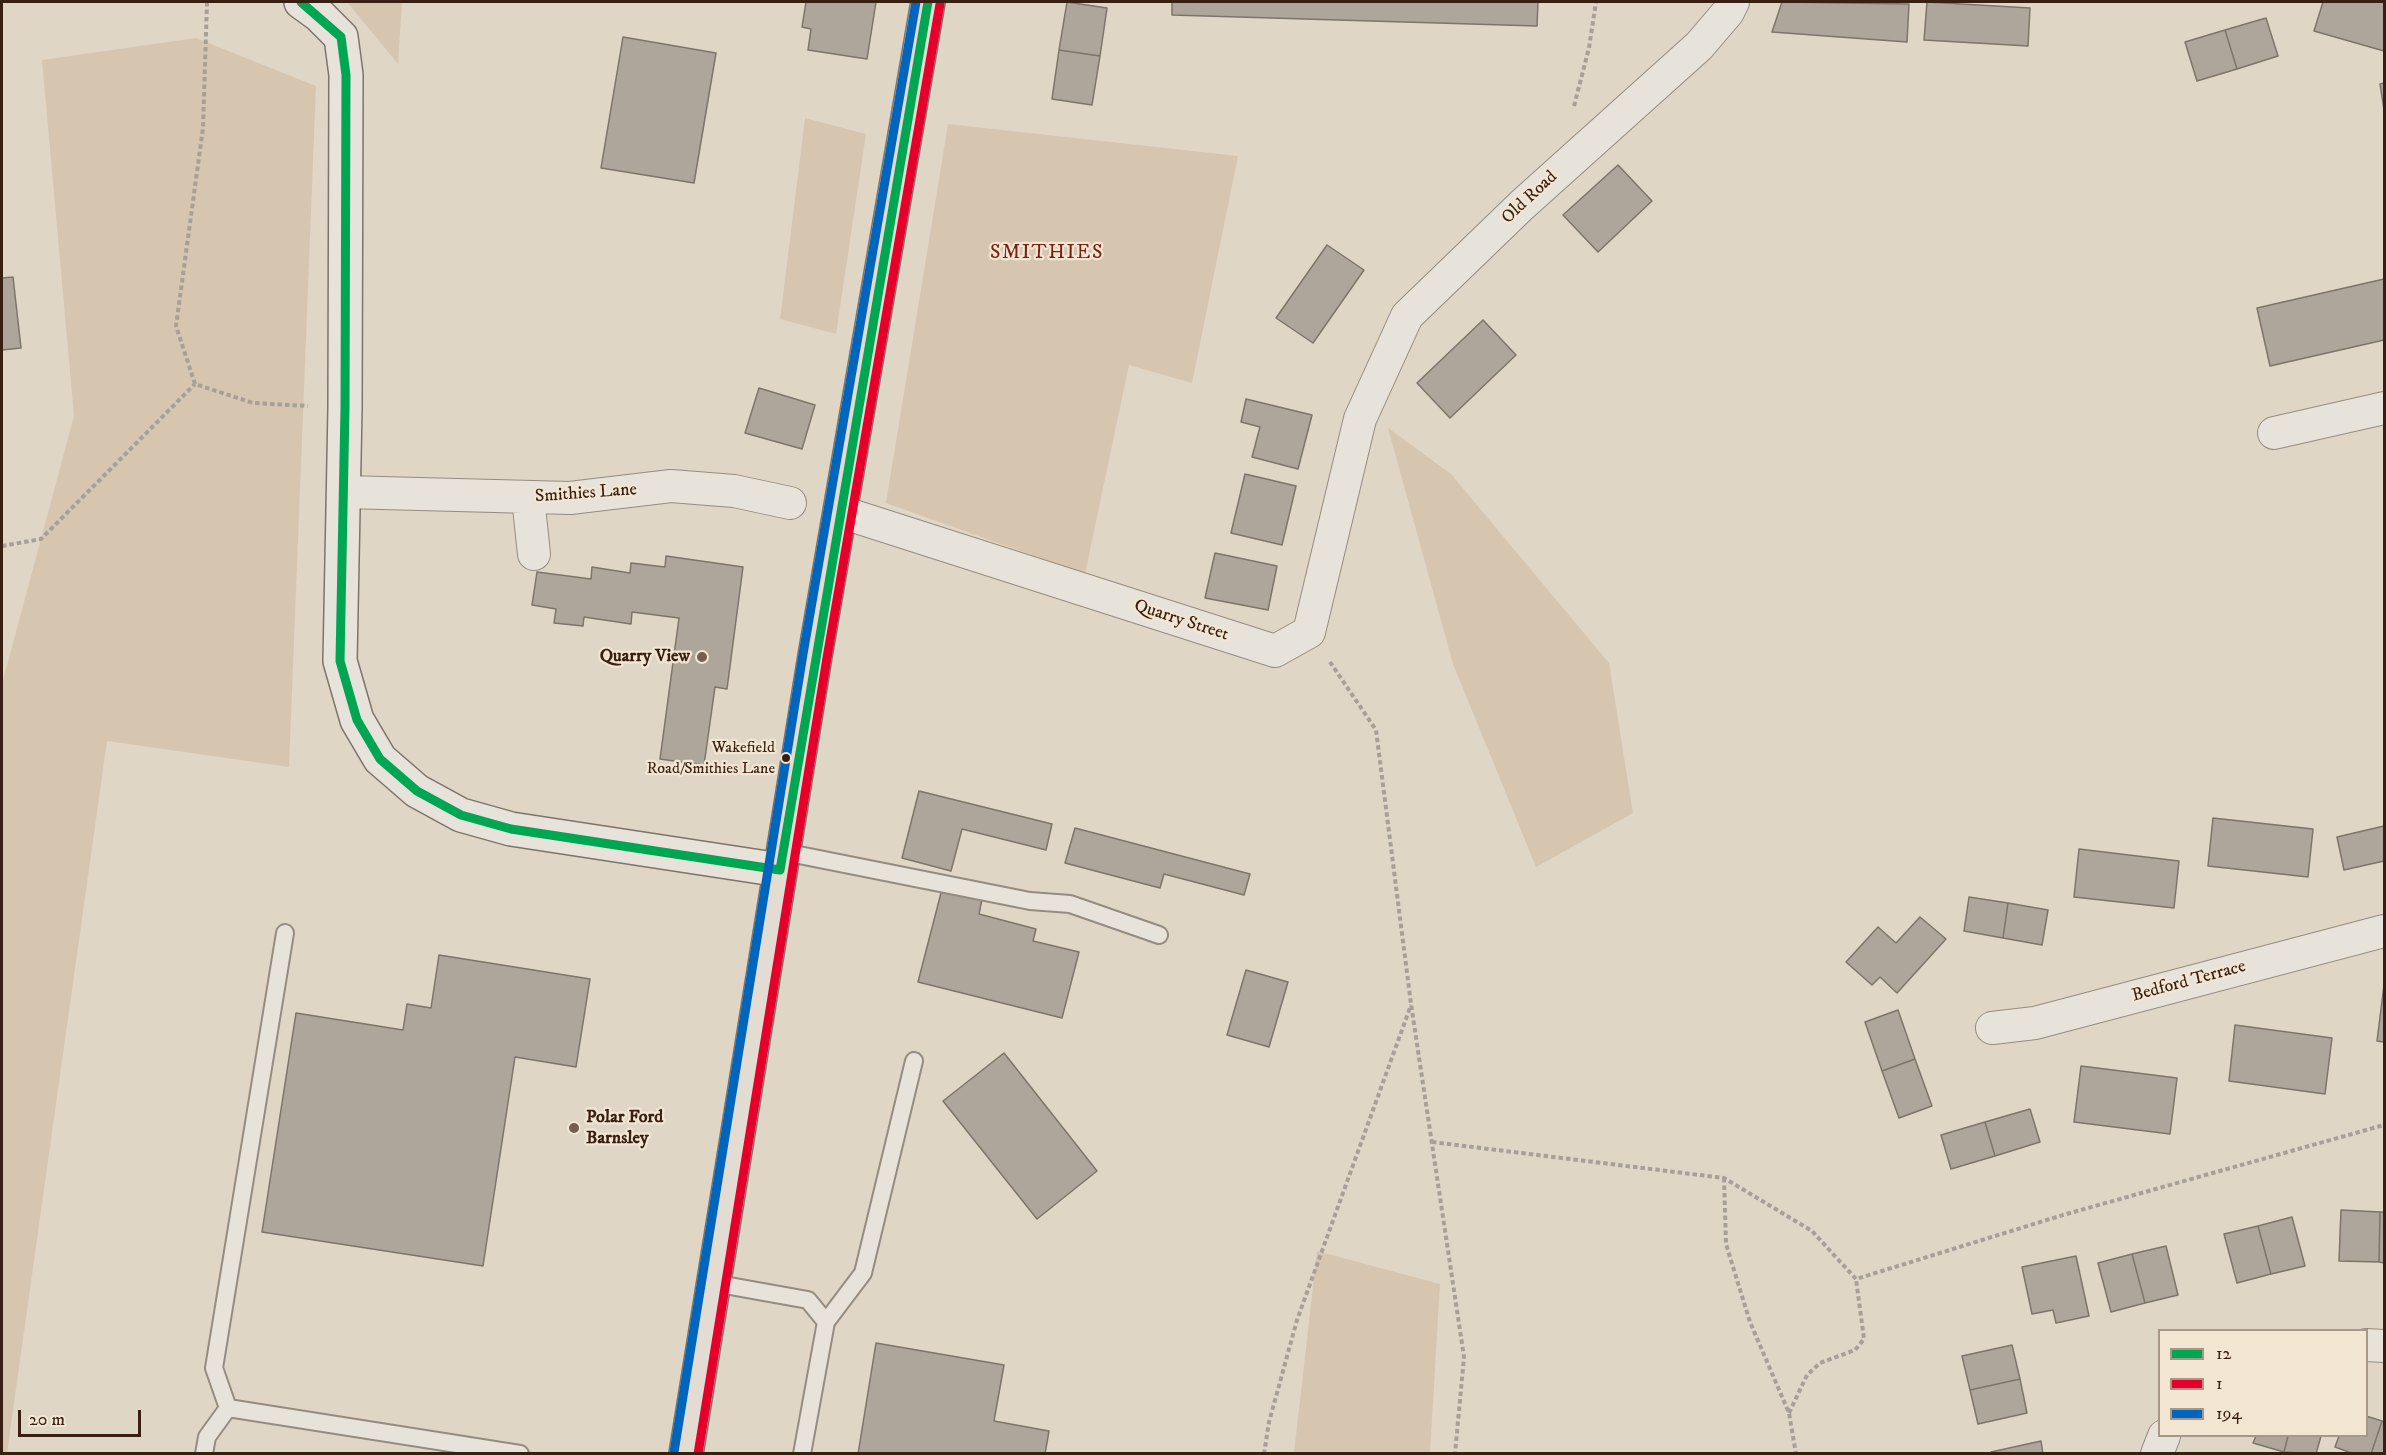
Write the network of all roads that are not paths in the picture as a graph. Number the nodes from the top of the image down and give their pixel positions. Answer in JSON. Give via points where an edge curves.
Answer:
{"nodes":[{"id":1,"x":301,"y":2,"type":"edge"},
{"id":2,"x":928,"y":2,"type":"edge"},
{"id":3,"x":1733,"y":2,"type":"edge"},
{"id":4,"x":2385,"y":408,"type":"edge"},
{"id":5,"x":2274,"y":433,"type":"dead end"},
{"id":6,"x":344,"y":492,"type":"junction"},
{"id":7,"x":528,"y":498,"type":"junction"},
{"id":8,"x":790,"y":503,"type":"dead end"},
{"id":9,"x":841,"y":512,"type":"junction"},
{"id":10,"x":534,"y":554,"type":"dead end"},
{"id":11,"x":1309,"y":632,"type":"joint"},
{"id":12,"x":782,"y":861,"type":"junction"},
{"id":13,"x":2385,"y":931,"type":"edge"},
{"id":14,"x":285,"y":933,"type":"dead end"},
{"id":15,"x":1159,"y":934,"type":"dead end"},
{"id":16,"x":1992,"y":1028,"type":"dead end"},
{"id":17,"x":914,"y":1061,"type":"dead end"},
{"id":18,"x":713,"y":1283,"type":"junction"},
{"id":19,"x":826,"y":1322,"type":"junction"},
{"id":20,"x":2368,"y":1345,"type":"edge"},
{"id":21,"x":2385,"y":1346,"type":"edge"},
{"id":22,"x":228,"y":1408,"type":"junction"},
{"id":23,"x":2164,"y":1437,"type":"edge"},
{"id":24,"x":204,"y":1454,"type":"edge"},
{"id":25,"x":520,"y":1454,"type":"edge"},
{"id":26,"x":686,"y":1454,"type":"edge"},
{"id":27,"x":802,"y":1454,"type":"edge"},
{"id":28,"x":2157,"y":1454,"type":"edge"}],
"edges":[{"from":1,"to":6,"type":"street","via":[[341,37],[346,75]]},
{"from":2,"to":9,"type":"main road"},
{"from":3,"to":11,"type":"street","name":"Old Road","via":[[1699,46],[1522,205],[1407,316],[1360,419]]},
{"from":4,"to":5,"type":"street"},
{"from":6,"to":7,"type":"street","name":"Smithies Lane"},
{"from":6,"to":12,"type":"street","via":[[340,661],[357,720],[380,759],[417,791],[461,814],[511,829]]},
{"from":7,"to":8,"type":"street","name":"Smithies Lane","via":[[570,498],[671,486],[734,491]]},
{"from":7,"to":10,"type":"street"},
{"from":9,"to":11,"type":"street","name":"Quarry Street","via":[[1275,651]]},
{"from":9,"to":12,"type":"main road"},
{"from":12,"to":15,"type":"lane","via":[[1070,904]]},
{"from":12,"to":18,"type":"main road"},
{"from":13,"to":16,"type":"street","name":"Bedford Terrace","via":[[2035,1023]]},
{"from":14,"to":22,"type":"lane","via":[[214,1368]]},
{"from":17,"to":19,"type":"lane","via":[[863,1273]]},
{"from":18,"to":19,"type":"lane","via":[[808,1300]]},
{"from":18,"to":26,"type":"main road"},
{"from":19,"to":27,"type":"lane"},
{"from":20,"to":21,"type":"street"},
{"from":22,"to":24,"type":"lane","via":[[207,1437]]},
{"from":22,"to":25,"type":"lane"},
{"from":23,"to":28,"type":"street"}]}
